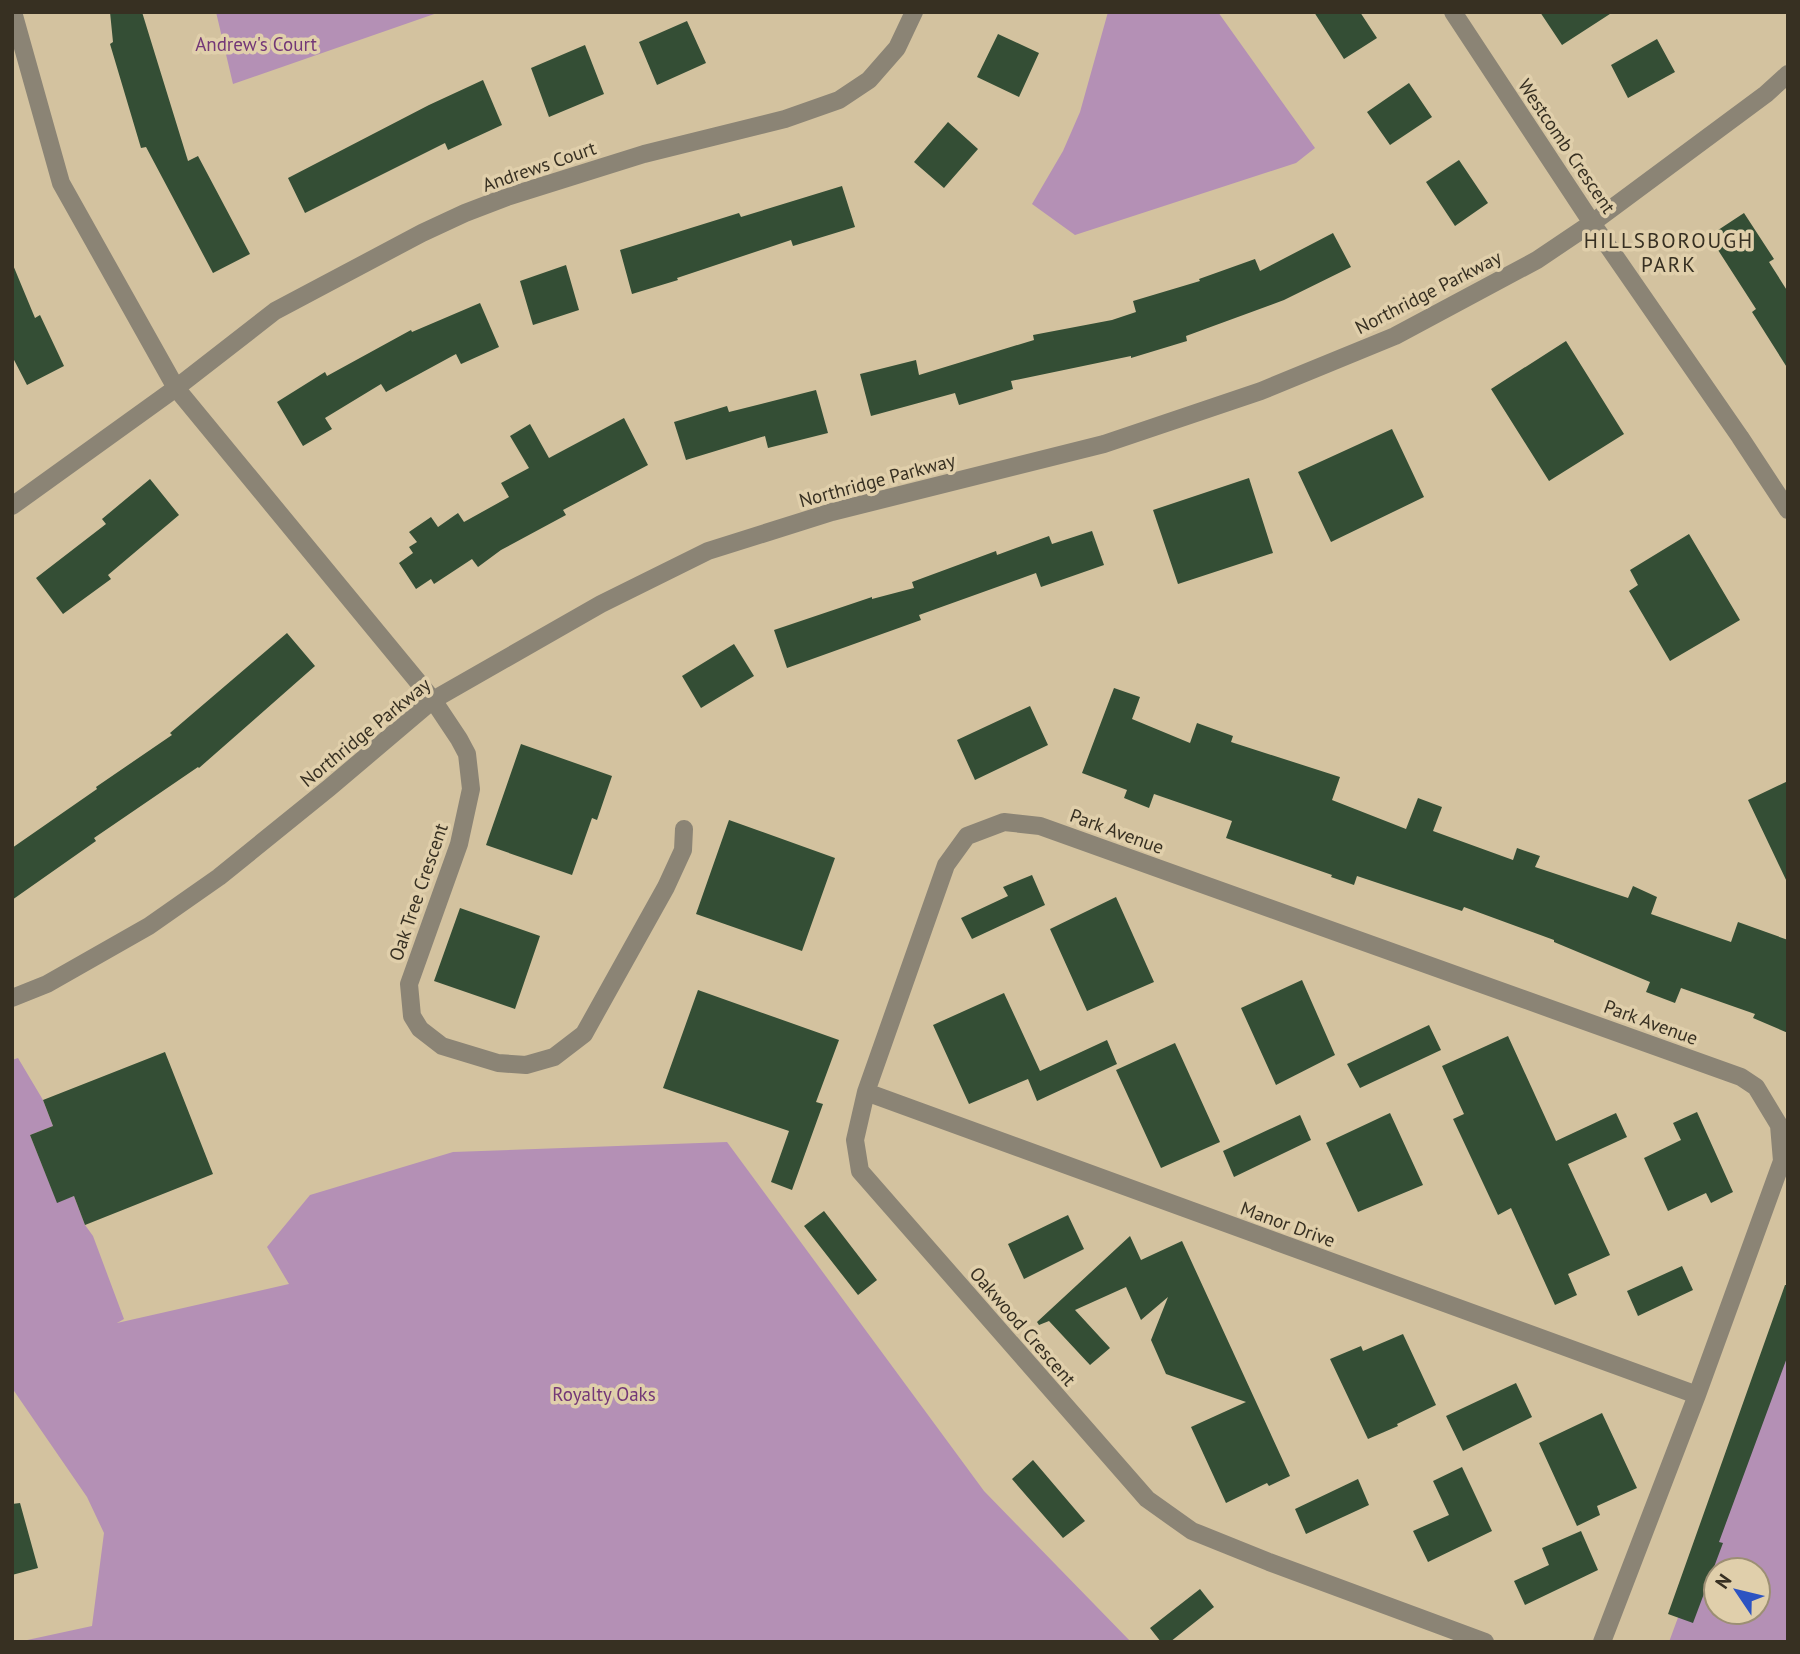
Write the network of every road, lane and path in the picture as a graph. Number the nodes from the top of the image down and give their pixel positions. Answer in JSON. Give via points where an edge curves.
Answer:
{"nodes":[{"id":1,"x":13,"y":12,"type":"edge"},
{"id":2,"x":914,"y":12,"type":"edge"},
{"id":3,"x":1453,"y":12,"type":"edge"},
{"id":4,"x":1788,"y":74,"type":"edge"},
{"id":5,"x":1592,"y":223,"type":"junction"},
{"id":6,"x":176,"y":388,"type":"junction"},
{"id":7,"x":12,"y":506,"type":"edge"},
{"id":8,"x":1788,"y":510,"type":"edge"},
{"id":9,"x":433,"y":700,"type":"junction"},
{"id":10,"x":684,"y":829,"type":"dead end"},
{"id":11,"x":967,"y":835,"type":"joint"},
{"id":12,"x":12,"y":998,"type":"edge"},
{"id":13,"x":866,"y":1092,"type":"junction"},
{"id":14,"x":1697,"y":1395,"type":"junction"},
{"id":15,"x":1485,"y":1642,"type":"edge"},
{"id":16,"x":1602,"y":1642,"type":"edge"}],
"edges":[{"from":1,"to":6,"type":"street","via":[[61,183]]},
{"from":2,"to":6,"type":"street","name":"Andrews Court","via":[[897,48],[869,80],[839,100],[785,119],[622,160],[465,213],[275,311]]},
{"from":3,"to":5,"type":"street","name":"Westcomb Crescent"},
{"from":4,"to":5,"type":"street","name":"Northridge Parkway"},
{"from":5,"to":8,"type":"street","name":"Westcomb Crescent"},
{"from":5,"to":9,"type":"street","name":"Northridge Parkway","via":[[1537,260],[1395,336],[1261,390],[1104,444],[832,512],[708,551],[601,604]]},
{"from":6,"to":7,"type":"street"},
{"from":6,"to":9,"type":"street"},
{"from":9,"to":10,"type":"street","name":"Oak Tree Crescent","via":[[467,754],[471,789],[459,844],[409,985],[412,1016],[420,1030],[442,1046],[498,1063],[526,1065],[554,1057],[584,1034],[666,887],[682,850]]},
{"from":9,"to":12,"type":"street","name":"Northridge Parkway","via":[[219,877],[149,926],[47,984]]},
{"from":11,"to":13,"type":"street","name":"Oakwood Crescent","via":[[946,865]]},
{"from":11,"to":14,"type":"street","name":"Park Avenue","via":[[1004,822],[1040,826],[1728,1072],[1756,1087],[1779,1125],[1782,1161]]},
{"from":13,"to":14,"type":"street","name":"Manor Drive"},
{"from":13,"to":15,"type":"street","name":"Oakwood Crescent","via":[[855,1140],[860,1171],[1147,1499],[1192,1531]]},
{"from":14,"to":16,"type":"street","name":"Park Avenue"}]}
